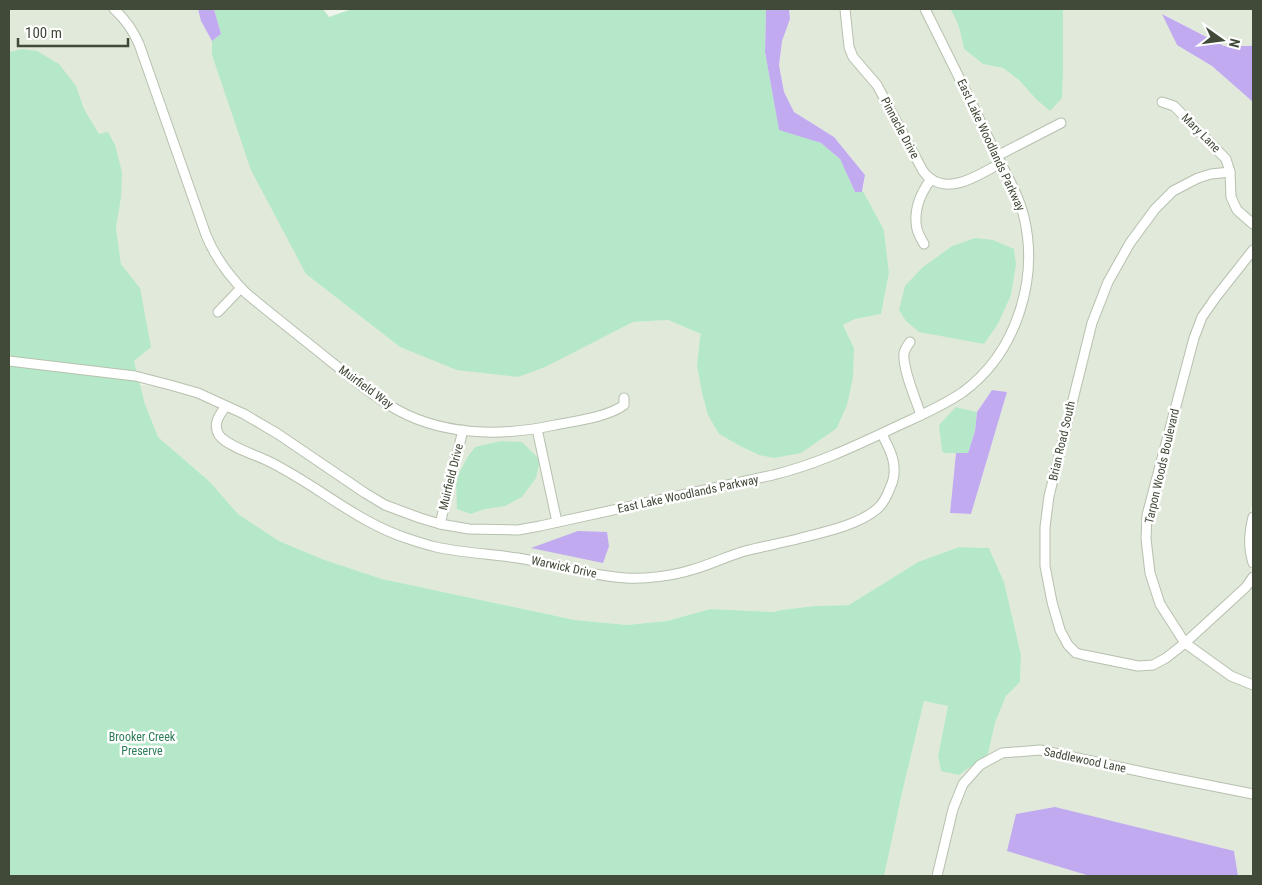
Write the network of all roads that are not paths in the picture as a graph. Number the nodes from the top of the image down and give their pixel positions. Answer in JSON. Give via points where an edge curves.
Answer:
{"nodes":[{"id":1,"x":114,"y":9,"type":"edge"},
{"id":2,"x":844,"y":9,"type":"edge"},
{"id":3,"x":925,"y":9,"type":"edge"},
{"id":4,"x":1162,"y":102,"type":"dead end"},
{"id":5,"x":1062,"y":123,"type":"dead end"},
{"id":6,"x":999,"y":159,"type":"junction"},
{"id":7,"x":1230,"y":172,"type":"junction"},
{"id":8,"x":931,"y":179,"type":"junction"},
{"id":9,"x":1253,"y":224,"type":"edge"},
{"id":10,"x":924,"y":244,"type":"dead end"},
{"id":11,"x":1253,"y":250,"type":"edge"},
{"id":12,"x":241,"y":288,"type":"junction"},
{"id":13,"x":218,"y":312,"type":"dead end"},
{"id":14,"x":910,"y":342,"type":"dead end"},
{"id":15,"x":9,"y":361,"type":"edge"},
{"id":16,"x":624,"y":398,"type":"dead end"},
{"id":17,"x":226,"y":406,"type":"junction"},
{"id":18,"x":921,"y":415,"type":"junction"},
{"id":19,"x":537,"y":429,"type":"junction"},
{"id":20,"x":463,"y":430,"type":"junction"},
{"id":21,"x":882,"y":434,"type":"junction"},
{"id":22,"x":1253,"y":517,"type":"edge"},
{"id":23,"x":557,"y":522,"type":"junction"},
{"id":24,"x":440,"y":524,"type":"junction"},
{"id":25,"x":1253,"y":563,"type":"edge"},
{"id":26,"x":1253,"y":577,"type":"edge"},
{"id":27,"x":1185,"y":643,"type":"junction"},
{"id":28,"x":1253,"y":686,"type":"edge"},
{"id":29,"x":1253,"y":794,"type":"edge"},
{"id":30,"x":937,"y":876,"type":"edge"}],
"edges":[{"from":1,"to":12,"type":"street","name":"Muirfield Way","via":[[139,44],[211,247]]},
{"from":2,"to":8,"type":"street","name":"Pinnacle Drive","via":[[852,57],[877,85],[923,171]]},
{"from":3,"to":6,"type":"street","name":"East Lake Woodlands Parkway"},
{"from":4,"to":7,"type":"street","name":"Mary Lane","via":[[1174,106],[1219,151]]},
{"from":5,"to":6,"type":"street"},
{"from":6,"to":8,"type":"street","via":[[962,182],[939,183]]},
{"from":6,"to":18,"type":"street","name":"East Lake Woodlands Parkway","via":[[1021,208],[1027,236],[1028,273],[1022,304],[1016,322],[992,365],[971,386],[945,404]]},
{"from":7,"to":9,"type":"street","name":"Mary Lane","via":[[1231,197],[1237,210]]},
{"from":7,"to":27,"type":"street","name":"Brian Road South","via":[[1198,178],[1173,191],[1130,243],[1108,282],[1092,322],[1049,496],[1045,526],[1044,566],[1052,602],[1060,630],[1076,653],[1138,666],[1153,665]]},
{"from":8,"to":10,"type":"street","via":[[916,210],[917,230]]},
{"from":11,"to":27,"type":"street","name":"Tarpon Woods Boulevard","via":[[1202,317],[1147,515],[1150,573],[1160,604]]},
{"from":12,"to":13,"type":"street"},
{"from":12,"to":20,"type":"street","name":"Muirfield Way","via":[[391,406],[429,423]]},
{"from":14,"to":18,"type":"street","via":[[905,348],[904,359]]},
{"from":15,"to":17,"type":"street","name":"East Lake Woodlands Parkway","via":[[150,379],[198,393]]},
{"from":16,"to":19,"type":"street","name":"Muirfield Way","via":[[624,405],[614,411]]},
{"from":17,"to":21,"type":"street","name":"Warwick Drive","via":[[216,423],[224,440],[270,462],[355,513],[401,536],[441,548],[628,578],[682,573],[746,551],[833,529],[870,514],[886,497],[894,476],[893,460]]},
{"from":17,"to":24,"type":"street","name":"East Lake Woodlands Parkway","via":[[278,434],[365,494],[406,514]]},
{"from":18,"to":21,"type":"street","name":"East Lake Woodlands Parkway"},
{"from":19,"to":20,"type":"street","name":"Muirfield Way"},
{"from":19,"to":23,"type":"street"},
{"from":20,"to":24,"type":"street","name":"Muirfield Drive"},
{"from":21,"to":23,"type":"street","name":"East Lake Woodlands Parkway","via":[[796,469]]},
{"from":22,"to":25,"type":"street","via":[[1249,546]]},
{"from":23,"to":24,"type":"street","name":"East Lake Woodlands Parkway","via":[[518,530],[470,529]]},
{"from":26,"to":27,"type":"street","name":"Brian Road South"},
{"from":27,"to":28,"type":"street","name":"Tarpon Woods Boulevard","via":[[1231,676]]},
{"from":29,"to":30,"type":"street","name":"Saddlewood Lane","via":[[1040,750],[1002,753],[980,765],[963,784],[953,809]]}]}
